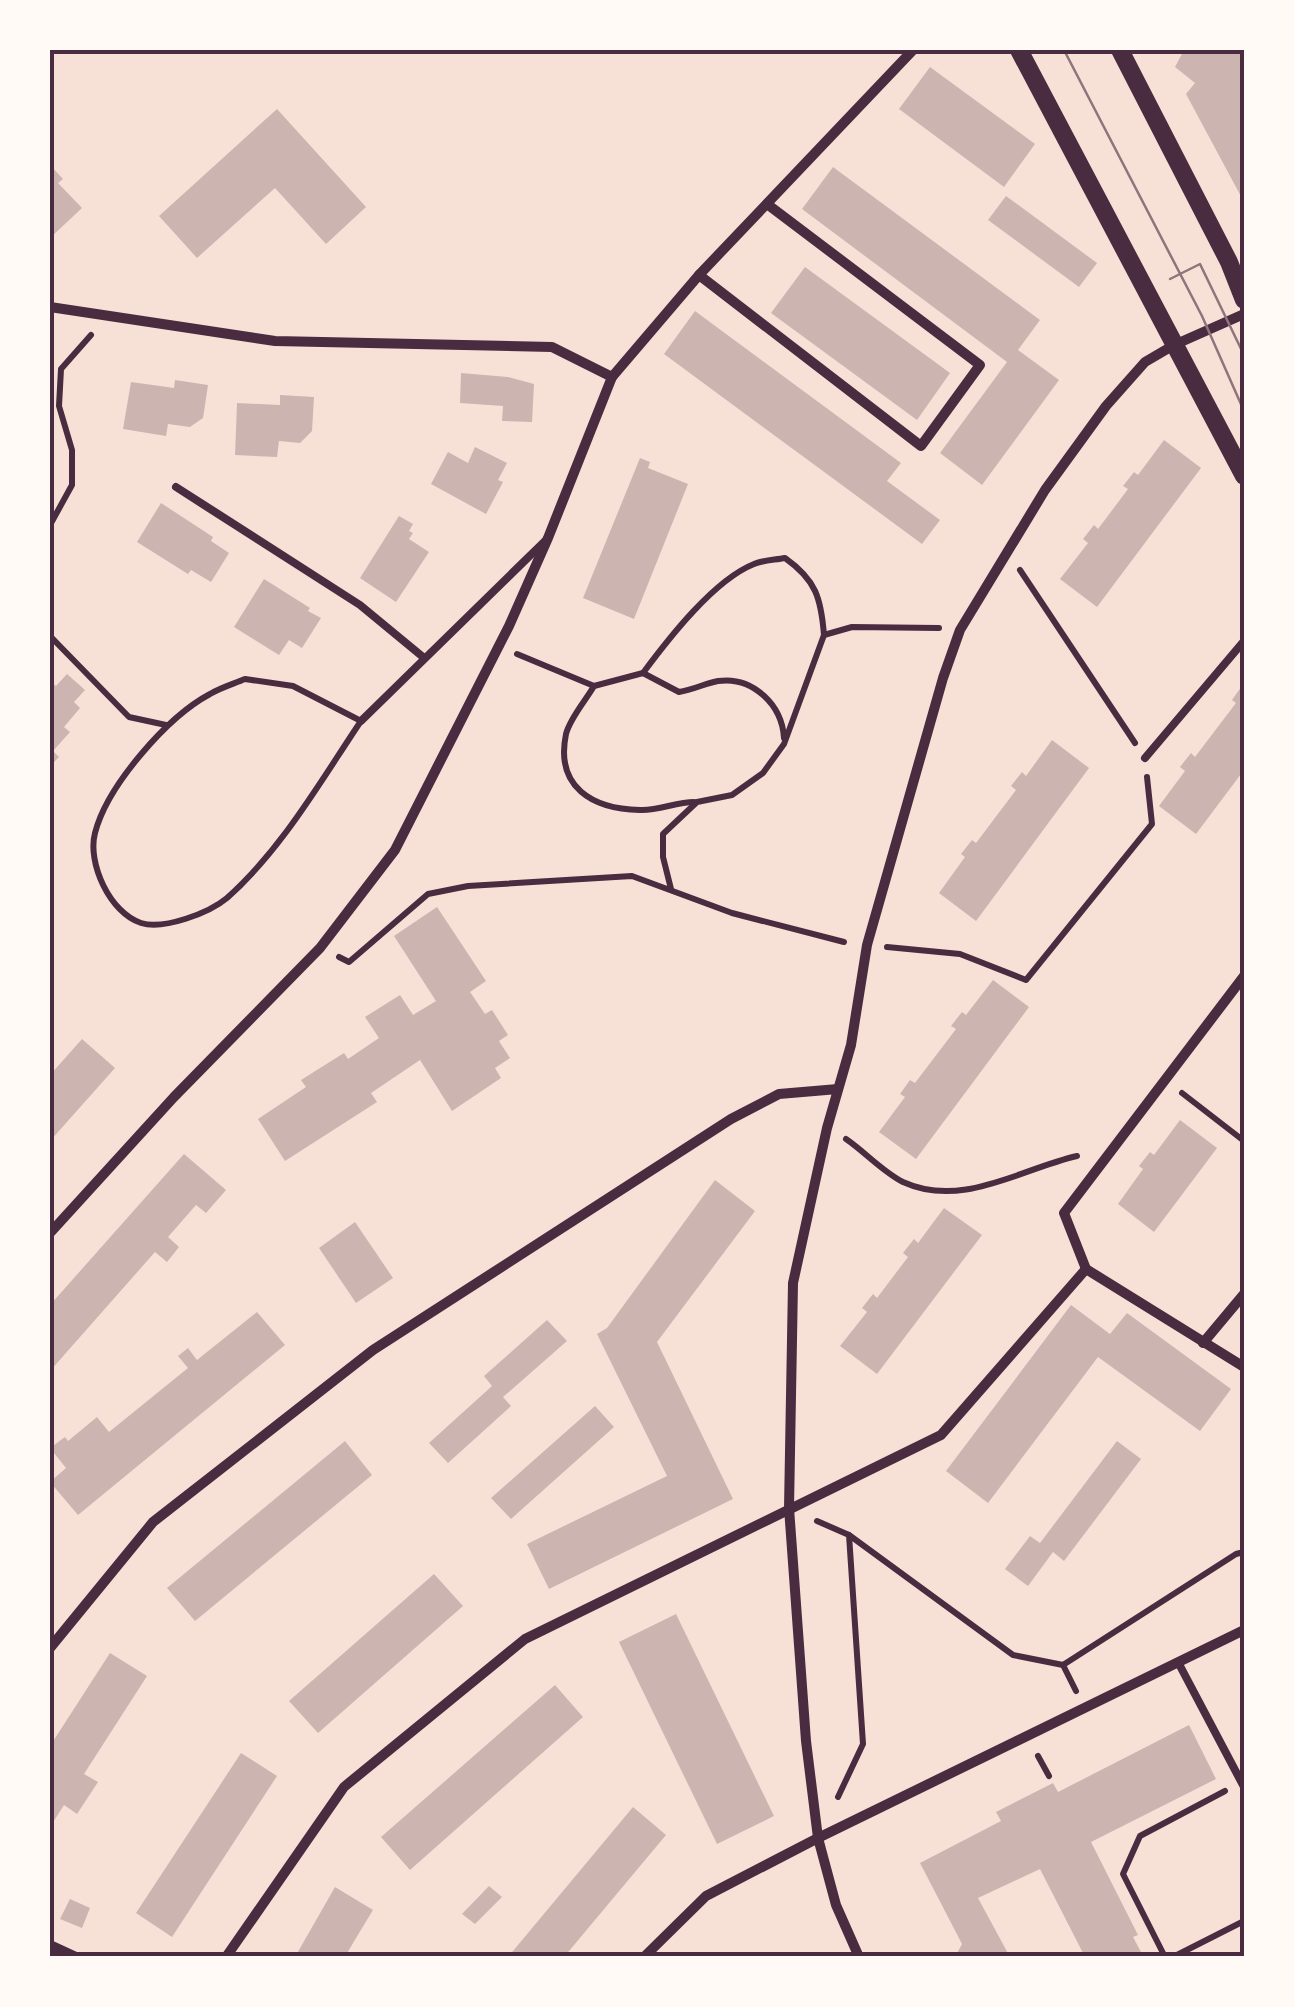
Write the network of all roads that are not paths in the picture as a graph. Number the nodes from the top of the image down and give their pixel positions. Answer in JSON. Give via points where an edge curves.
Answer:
{"nodes":[{"id":1,"x":913,"y":50,"type":"edge"},
{"id":2,"x":1019,"y":50,"type":"edge"},
{"id":3,"x":1120,"y":50,"type":"edge"},
{"id":4,"x":768,"y":204,"type":"junction"},
{"id":5,"x":700,"y":276,"type":"junction"},
{"id":6,"x":1244,"y":300,"type":"edge"},
{"id":7,"x":50,"y":307,"type":"edge"},
{"id":8,"x":1244,"y":314,"type":"edge"},
{"id":9,"x":1174,"y":344,"type":"junction"},
{"id":10,"x":612,"y":377,"type":"junction"},
{"id":11,"x":1244,"y":476,"type":"edge"},
{"id":12,"x":176,"y":487,"type":"dead end"},
{"id":13,"x":548,"y":538,"type":"junction"},
{"id":14,"x":1244,"y":641,"type":"edge"},
{"id":15,"x":423,"y":657,"type":"junction"},
{"id":16,"x":361,"y":721,"type":"road end"},
{"id":17,"x":1145,"y":758,"type":"road end"},
{"id":18,"x":1244,"y":976,"type":"edge"},
{"id":19,"x":838,"y":1089,"type":"junction"},
{"id":20,"x":50,"y":1233,"type":"edge"},
{"id":21,"x":1086,"y":1269,"type":"junction"},
{"id":22,"x":1244,"y":1294,"type":"edge"},
{"id":23,"x":1204,"y":1343,"type":"junction"},
{"id":24,"x":1244,"y":1366,"type":"edge"},
{"id":25,"x":789,"y":1508,"type":"junction"},
{"id":26,"x":1244,"y":1630,"type":"edge"},
{"id":27,"x":50,"y":1648,"type":"edge"},
{"id":28,"x":1179,"y":1664,"type":"junction"},
{"id":29,"x":1243,"y":1785,"type":"edge"},
{"id":30,"x":818,"y":1838,"type":"junction"},
{"id":31,"x":50,"y":1946,"type":"edge"},
{"id":32,"x":76,"y":1957,"type":"edge"},
{"id":33,"x":226,"y":1957,"type":"edge"},
{"id":34,"x":644,"y":1957,"type":"edge"},
{"id":35,"x":859,"y":1957,"type":"edge"}],
"edges":[{"from":1,"to":4,"type":"street"},
{"from":2,"to":9,"type":"street"},
{"from":3,"to":6,"type":"street"},
{"from":4,"to":5,"type":"street"},
{"from":4,"to":5,"type":"street","via":[[980,365],[921,446]]},
{"from":5,"to":10,"type":"street"},
{"from":7,"to":10,"type":"street","via":[[274,341],[552,348]]},
{"from":8,"to":9,"type":"street"},
{"from":9,"to":11,"type":"street"},
{"from":9,"to":19,"type":"street","via":[[1145,362],[1106,406],[1045,490],[960,630],[868,945]]},
{"from":10,"to":13,"type":"street"},
{"from":12,"to":15,"type":"lane","via":[[360,605]]},
{"from":13,"to":15,"type":"lane"},
{"from":13,"to":20,"type":"street","via":[[395,850],[320,948]]},
{"from":14,"to":17,"type":"lane"},
{"from":15,"to":16,"type":"lane"},
{"from":18,"to":21,"type":"street","via":[[1064,1213]]},
{"from":19,"to":25,"type":"street","via":[[793,1283]]},
{"from":19,"to":27,"type":"street","via":[[779,1094],[731,1118],[373,1350],[153,1522]]},
{"from":21,"to":23,"type":"street"},
{"from":21,"to":25,"type":"street","via":[[941,1435]]},
{"from":22,"to":23,"type":"street"},
{"from":23,"to":24,"type":"street"},
{"from":25,"to":30,"type":"street"},
{"from":25,"to":33,"type":"street","via":[[525,1639],[344,1786]]},
{"from":26,"to":28,"type":"street"},
{"from":28,"to":29,"type":"lane"},
{"from":28,"to":30,"type":"street"},
{"from":30,"to":34,"type":"street","via":[[706,1896]]},
{"from":30,"to":35,"type":"street"},
{"from":31,"to":32,"type":"street"}]}
